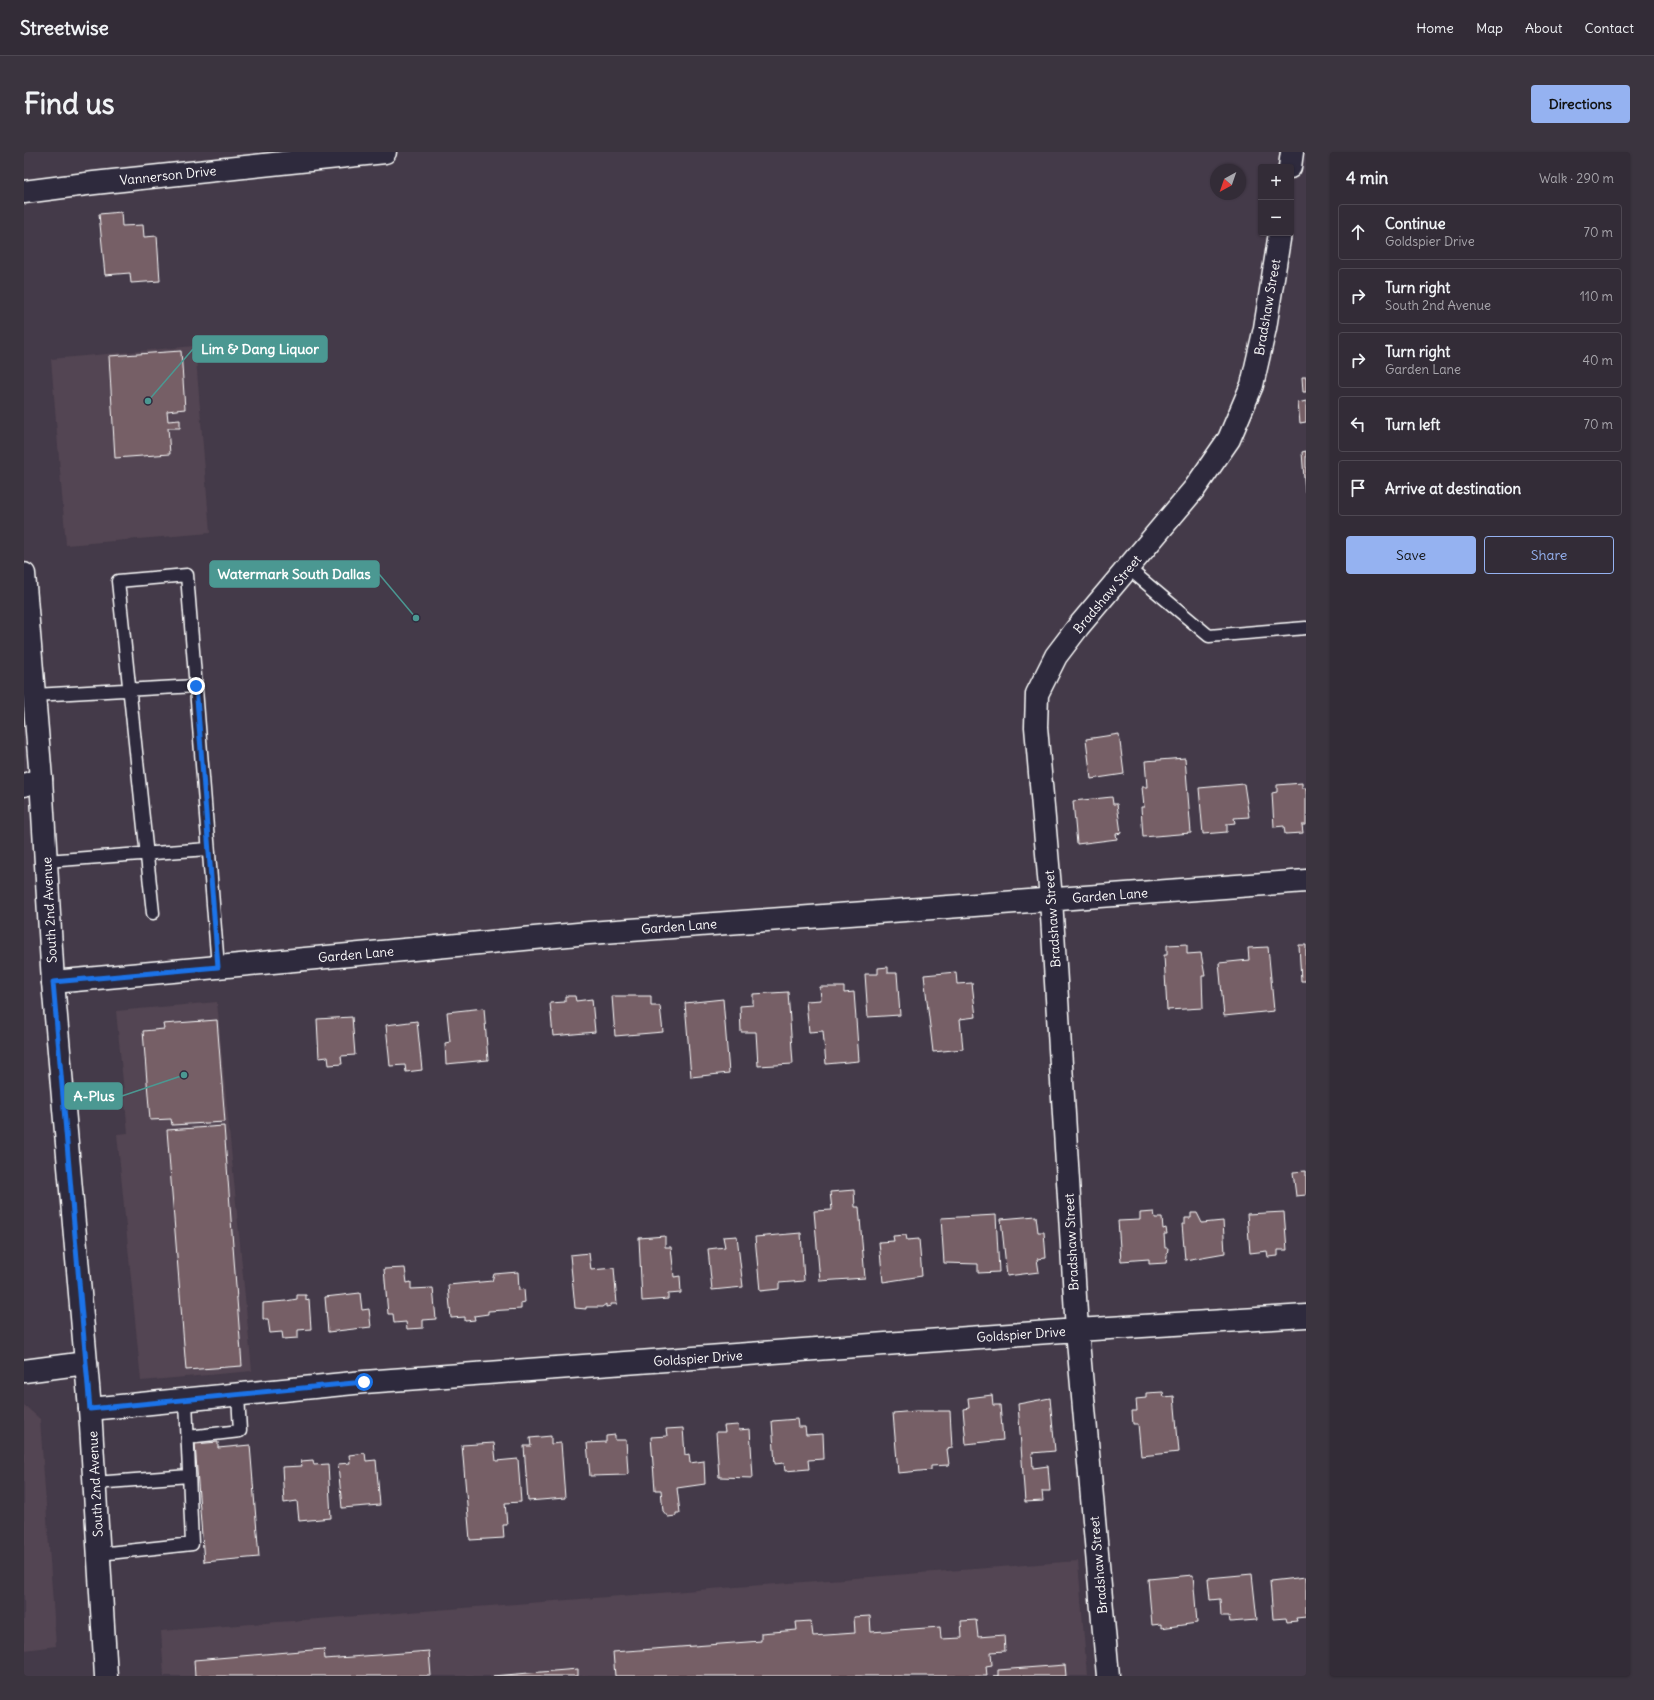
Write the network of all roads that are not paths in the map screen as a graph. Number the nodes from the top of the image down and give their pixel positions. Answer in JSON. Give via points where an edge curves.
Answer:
{"nodes":[{"id":1,"x":385,"y":152,"type":"edge"},
{"id":2,"x":1292,"y":152,"type":"edge"},
{"id":3,"x":1290,"y":164,"type":"edge"},
{"id":4,"x":24,"y":192,"type":"edge"},
{"id":5,"x":1280,"y":236,"type":"edge"},
{"id":6,"x":1128,"y":568,"type":"junction"},
{"id":7,"x":24,"y":574,"type":"edge"},
{"id":8,"x":26,"y":615,"type":"edge"},
{"id":9,"x":1306,"y":628,"type":"edge"},
{"id":10,"x":196,"y":686,"type":"junction"},
{"id":11,"x":130,"y":690,"type":"junction"},
{"id":12,"x":34,"y":696,"type":"junction"},
{"id":13,"x":30,"y":719,"type":"edge"},
{"id":14,"x":32,"y":782,"type":"edge"},
{"id":15,"x":208,"y":849,"type":"junction"},
{"id":16,"x":146,"y":854,"type":"junction"},
{"id":17,"x":46,"y":861,"type":"junction"},
{"id":18,"x":1306,"y":881,"type":"edge"},
{"id":19,"x":1051,"y":899,"type":"junction"},
{"id":20,"x":153,"y":913,"type":"dead end"},
{"id":21,"x":218,"y":967,"type":"junction"},
{"id":22,"x":53,"y":982,"type":"junction"},
{"id":23,"x":1306,"y":1316,"type":"edge"},
{"id":24,"x":1077,"y":1330,"type":"junction"},
{"id":25,"x":86,"y":1363,"type":"junction"},
{"id":26,"x":24,"y":1371,"type":"edge"},
{"id":27,"x":238,"y":1395,"type":"junction"},
{"id":28,"x":186,"y":1400,"type":"junction"},
{"id":29,"x":90,"y":1409,"type":"junction"},
{"id":30,"x":188,"y":1437,"type":"junction"},
{"id":31,"x":189,"y":1476,"type":"junction"},
{"id":32,"x":94,"y":1483,"type":"junction"},
{"id":33,"x":99,"y":1554,"type":"junction"},
{"id":34,"x":106,"y":1676,"type":"edge"},
{"id":35,"x":1108,"y":1676,"type":"edge"}],
"edges":[{"from":1,"to":4,"type":"street","name":"Vannerson Drive"},
{"from":2,"to":3,"type":"street"},
{"from":5,"to":6,"type":"street","name":"Bradshaw Street","via":[[1266,328],[1252,385],[1229,439],[1195,488]]},
{"from":6,"to":9,"type":"lane","via":[[1209,636]]},
{"from":6,"to":19,"type":"street","name":"Bradshaw Street","via":[[1056,656],[1037,694],[1036,727]]},
{"from":7,"to":8,"type":"street","name":"South 2nd Avenue"},
{"from":8,"to":12,"type":"street","name":"South 2nd Avenue"},
{"from":10,"to":11,"type":"lane"},
{"from":10,"to":11,"type":"lane","via":[[187,575],[118,581]]},
{"from":10,"to":15,"type":"lane"},
{"from":11,"to":12,"type":"lane"},
{"from":11,"to":16,"type":"lane"},
{"from":12,"to":13,"type":"street","name":"South 2nd Avenue"},
{"from":13,"to":14,"type":"street","name":"South 2nd Avenue"},
{"from":14,"to":17,"type":"street","name":"South 2nd Avenue"},
{"from":15,"to":16,"type":"lane"},
{"from":15,"to":21,"type":"lane"},
{"from":16,"to":17,"type":"lane"},
{"from":16,"to":20,"type":"lane"},
{"from":17,"to":22,"type":"street","name":"South 2nd Avenue"},
{"from":18,"to":19,"type":"street","name":"Garden Lane"},
{"from":19,"to":21,"type":"street","name":"Garden Lane","via":[[589,933]]},
{"from":19,"to":24,"type":"street","name":"Bradshaw Street"},
{"from":21,"to":22,"type":"street","name":"Garden Lane"},
{"from":22,"to":25,"type":"street","name":"South 2nd Avenue"},
{"from":23,"to":24,"type":"street","name":"Goldspier Drive"},
{"from":24,"to":27,"type":"street","name":"Goldspier Drive","via":[[364,1382]]},
{"from":24,"to":35,"type":"street","name":"Bradshaw Street"},
{"from":25,"to":26,"type":"street"},
{"from":25,"to":29,"type":"street","name":"South 2nd Avenue"},
{"from":27,"to":28,"type":"street","name":"Goldspier Drive"},
{"from":27,"to":30,"type":"lane","via":[[240,1431]]},
{"from":28,"to":29,"type":"street","name":"Goldspier Drive"},
{"from":28,"to":30,"type":"lane"},
{"from":29,"to":32,"type":"street","name":"South 2nd Avenue"},
{"from":30,"to":31,"type":"lane"},
{"from":31,"to":32,"type":"lane"},
{"from":31,"to":33,"type":"lane","via":[[192,1544]]},
{"from":32,"to":33,"type":"street","name":"South 2nd Avenue"},
{"from":33,"to":34,"type":"street","name":"South 2nd Avenue"}]}
